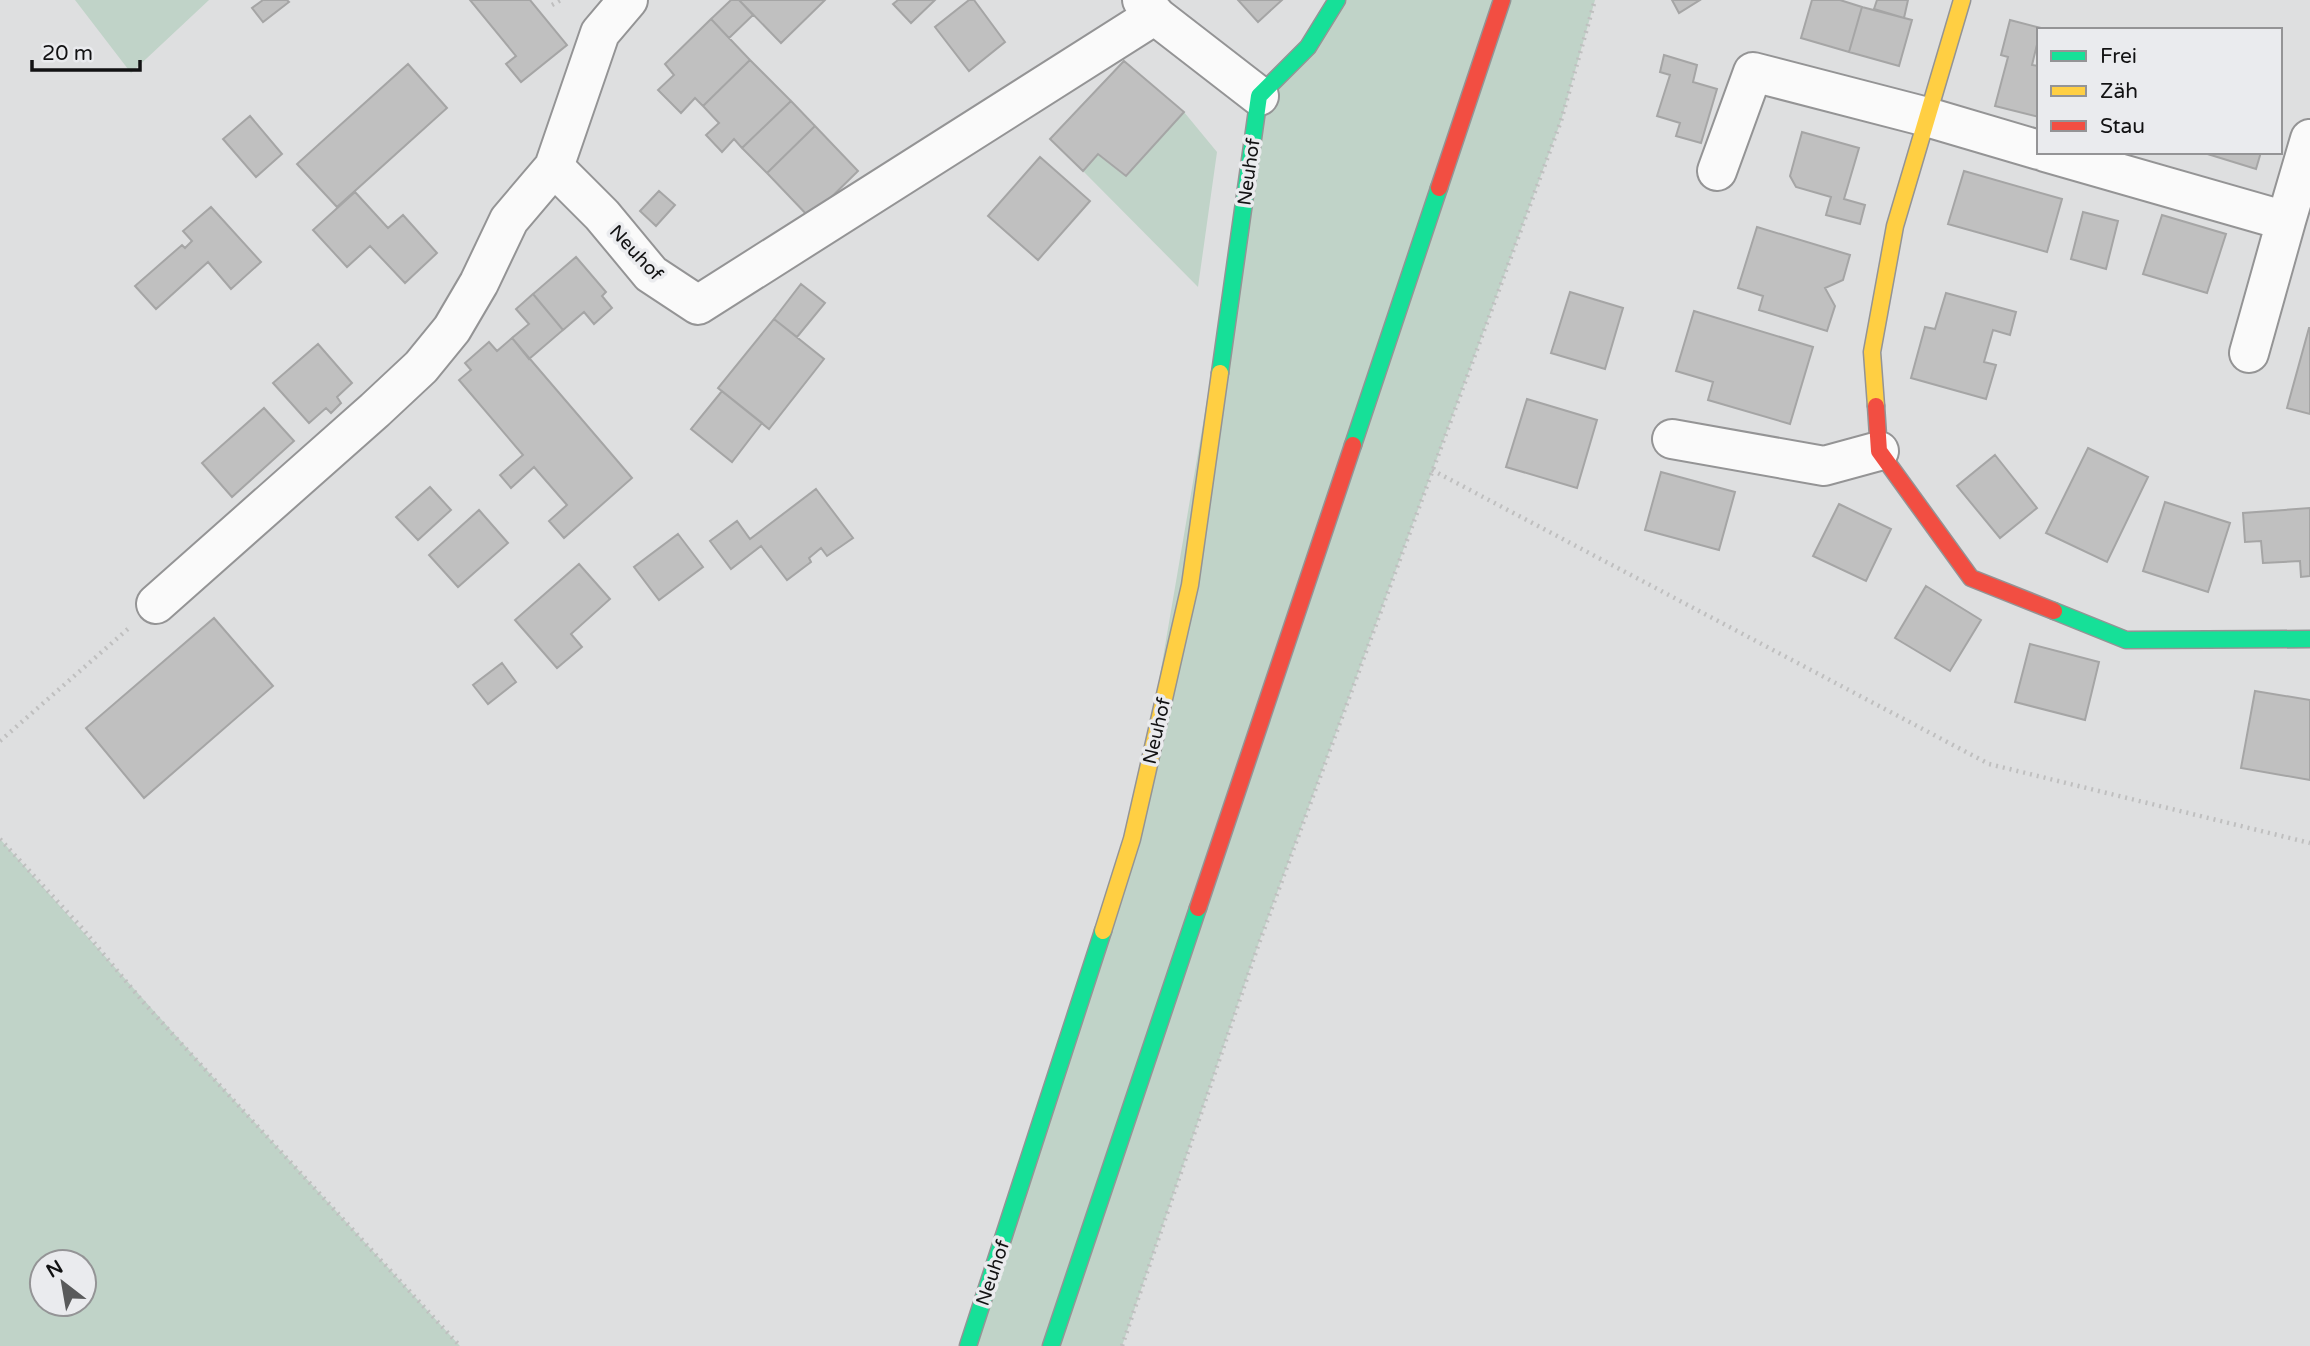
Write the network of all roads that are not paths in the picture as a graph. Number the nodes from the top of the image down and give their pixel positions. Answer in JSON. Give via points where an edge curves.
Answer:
{"nodes":[{"id":1,"x":628,"y":0,"type":"edge"},
{"id":2,"x":1337,"y":0,"type":"edge"},
{"id":3,"x":1502,"y":0,"type":"edge"},
{"id":4,"x":1962,"y":0,"type":"edge"},
{"id":5,"x":1148,"y":7,"type":"edge"},
{"id":6,"x":1259,"y":96,"type":"junction"},
{"id":7,"x":1927,"y":117,"type":"junction"},
{"id":8,"x":2310,"y":139,"type":"edge"},
{"id":9,"x":2037,"y":149,"type":"edge"},
{"id":10,"x":2052,"y":154,"type":"edge"},
{"id":11,"x":554,"y":167,"type":"junction"},
{"id":12,"x":1717,"y":171,"type":"dead end"},
{"id":13,"x":2286,"y":221,"type":"junction"},
{"id":14,"x":2249,"y":353,"type":"dead end"},
{"id":15,"x":1672,"y":439,"type":"dead end"},
{"id":16,"x":1879,"y":451,"type":"junction"},
{"id":17,"x":156,"y":604,"type":"road end"},
{"id":18,"x":2310,"y":639,"type":"edge"},
{"id":19,"x":968,"y":1346,"type":"edge"},
{"id":20,"x":1051,"y":1346,"type":"edge"}],
"edges":[{"from":1,"to":11,"type":"street","via":[[600,33]]},
{"from":2,"to":6,"type":"street","via":[[1308,47]]},
{"from":3,"to":20,"type":"street"},
{"from":4,"to":7,"type":"street"},
{"from":5,"to":6,"type":"street","name":"Neuhof"},
{"from":5,"to":11,"type":"street","name":"Neuhof","via":[[698,305],[651,274]]},
{"from":6,"to":19,"type":"street","name":"Neuhof","via":[[1190,585],[1132,839]]},
{"from":7,"to":9,"type":"street"},
{"from":7,"to":12,"type":"street","via":[[1753,72]]},
{"from":7,"to":16,"type":"street","via":[[1895,226],[1872,352]]},
{"from":8,"to":13,"type":"street"},
{"from":10,"to":13,"type":"street"},
{"from":11,"to":17,"type":"street","via":[[509,220],[480,283],[452,329],[421,367]]},
{"from":13,"to":14,"type":"street"},
{"from":15,"to":16,"type":"street","via":[[1824,466]]},
{"from":16,"to":18,"type":"street","via":[[1971,578],[2126,640]]}]}
